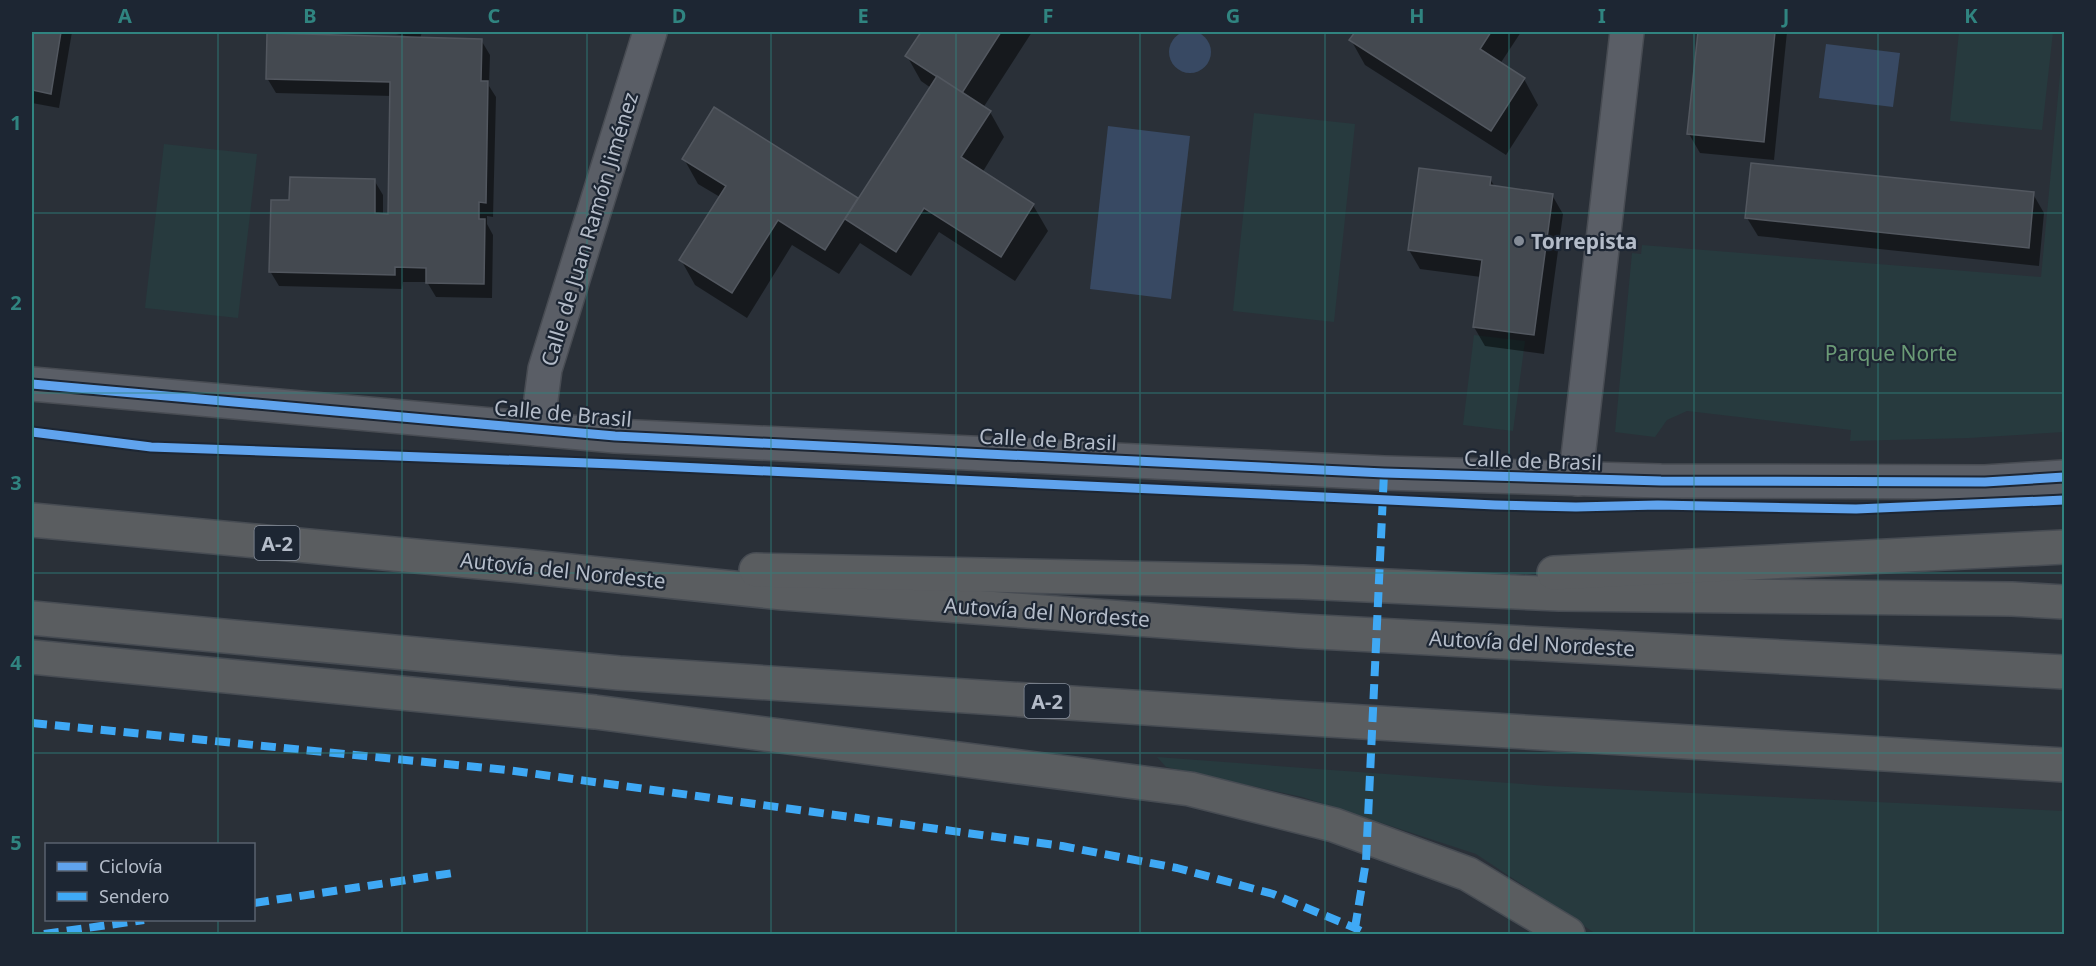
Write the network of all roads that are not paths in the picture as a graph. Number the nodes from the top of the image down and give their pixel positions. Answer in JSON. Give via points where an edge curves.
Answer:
{"nodes":[{"id":1,"x":650,"y":32,"type":"edge"},
{"id":2,"x":1627,"y":32,"type":"edge"},
{"id":3,"x":32,"y":384,"type":"edge"},
{"id":4,"x":537,"y":429,"type":"junction"},
{"id":5,"x":2064,"y":477,"type":"edge"},
{"id":6,"x":1578,"y":479,"type":"junction"},
{"id":7,"x":32,"y":520,"type":"edge"},
{"id":8,"x":2064,"y":548,"type":"edge"},
{"id":9,"x":522,"y":566,"type":"junction"},
{"id":10,"x":1303,"y":582,"type":"junction"},
{"id":11,"x":2064,"y":602,"type":"edge"},
{"id":12,"x":32,"y":618,"type":"edge"},
{"id":13,"x":32,"y":657,"type":"edge"},
{"id":14,"x":2064,"y":672,"type":"edge"},
{"id":15,"x":2064,"y":765,"type":"edge"},
{"id":16,"x":1568,"y":934,"type":"edge"}],
"edges":[{"from":1,"to":4,"type":"street","name":"Calle de Juan Ramón Jiménez","via":[[545,369]]},
{"from":2,"to":6,"type":"street"},
{"from":3,"to":4,"type":"street","name":"Calle de Brasil"},
{"from":4,"to":6,"type":"street","name":"Calle de Brasil","via":[[1384,473]]},
{"from":5,"to":6,"type":"street","name":"Calle de Brasil","via":[[1985,482]]},
{"from":7,"to":9,"type":"highway","name":"Autovía del Nordeste","number":"A-2"},
{"from":8,"to":10,"type":"highway"},
{"from":9,"to":10,"type":"highway"},
{"from":9,"to":14,"type":"highway","name":"Autovía del Nordeste","number":"A-2","via":[[783,593],[1300,631]]},
{"from":10,"to":11,"type":"highway","via":[[1559,594]]},
{"from":12,"to":15,"type":"highway","number":"A-2","via":[[619,673]]},
{"from":13,"to":16,"type":"highway","via":[[595,712],[1190,789],[1334,825],[1468,874]]}]}
